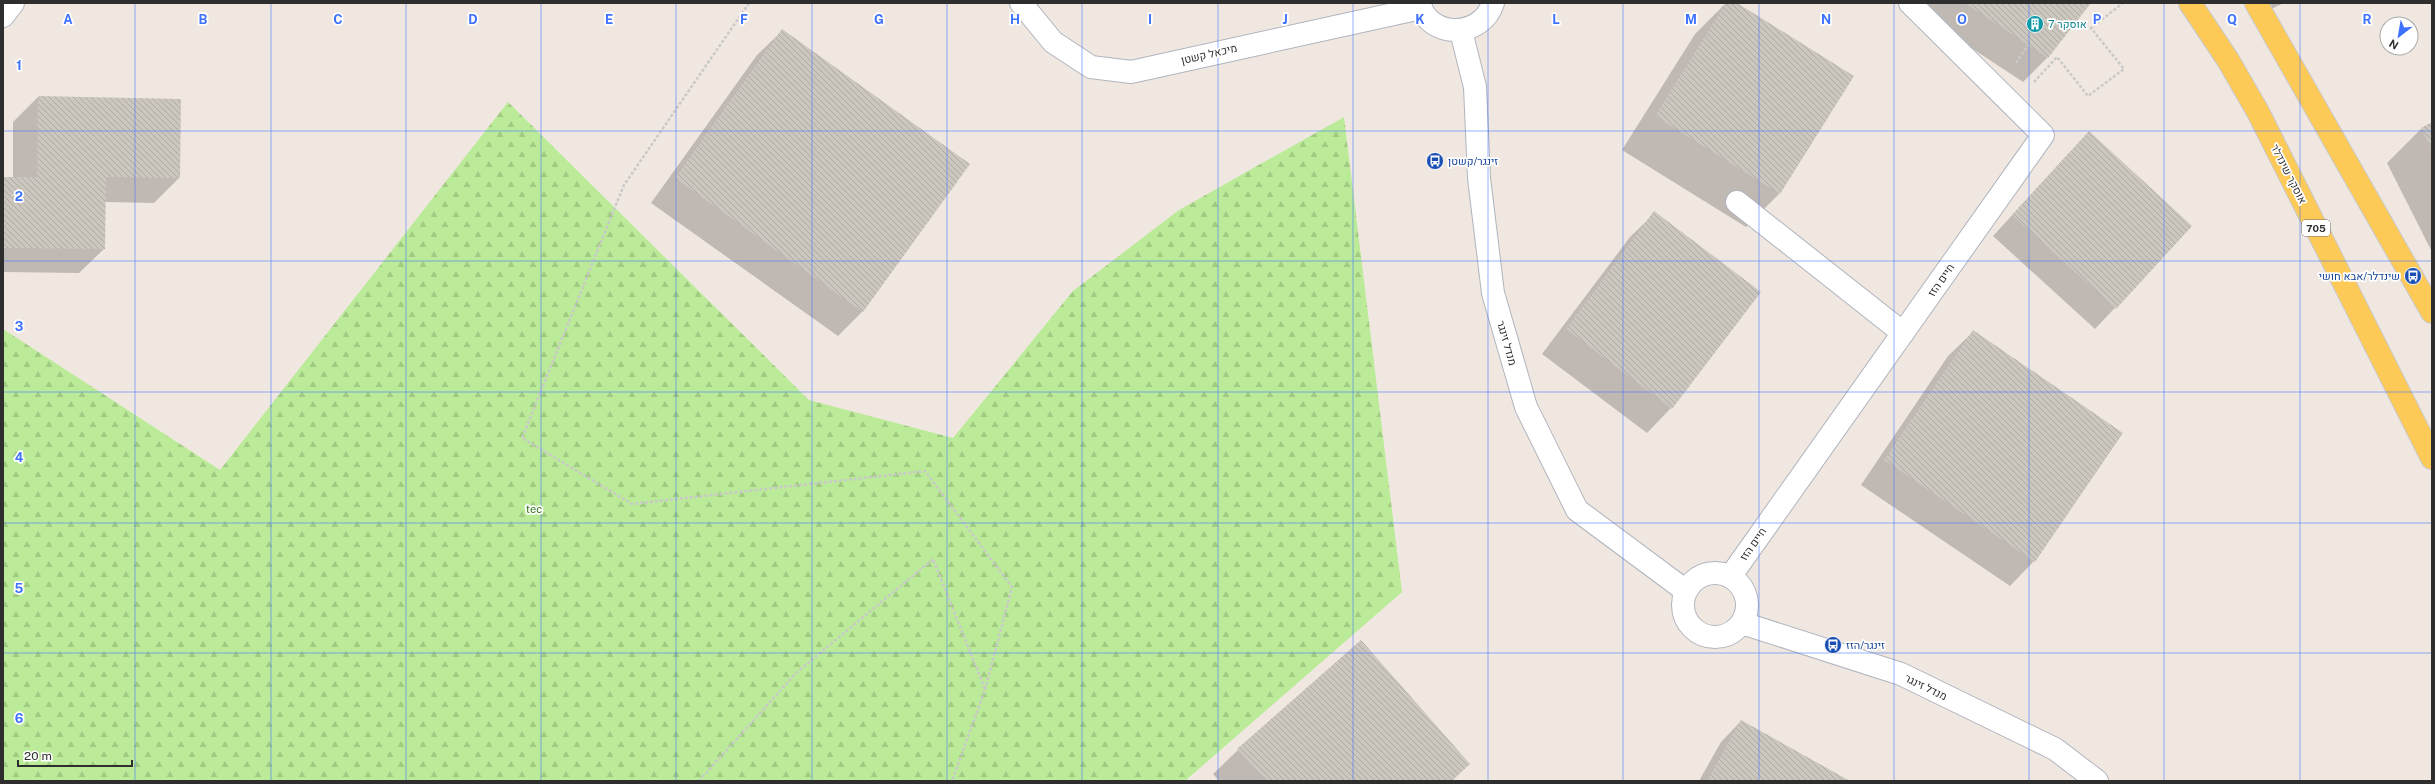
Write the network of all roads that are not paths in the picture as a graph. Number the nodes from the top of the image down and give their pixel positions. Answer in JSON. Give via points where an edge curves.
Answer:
{"nodes":[{"id":1,"x":13,"y":3,"type":"edge"},
{"id":2,"x":1021,"y":3,"type":"edge"},
{"id":3,"x":1493,"y":3,"type":"edge"},
{"id":4,"x":1910,"y":3,"type":"edge"},
{"id":5,"x":2190,"y":3,"type":"edge"},
{"id":6,"x":2256,"y":3,"type":"edge"},
{"id":7,"x":1420,"y":5,"type":"edge"},
{"id":8,"x":3,"y":16,"type":"edge"},
{"id":9,"x":1461,"y":31,"type":"junction"},
{"id":10,"x":1737,"y":202,"type":"dead end"},
{"id":11,"x":2432,"y":312,"type":"edge"},
{"id":12,"x":1903,"y":333,"type":"junction"},
{"id":13,"x":2432,"y":458,"type":"edge"},
{"id":14,"x":1730,"y":577,"type":"junction"},
{"id":15,"x":1686,"y":591,"type":"junction"},
{"id":16,"x":1742,"y":623,"type":"junction"},
{"id":17,"x":2097,"y":781,"type":"edge"}],
"edges":[{"from":1,"to":8,"type":"street"},
{"from":2,"to":7,"type":"street","name":"מיכאל קשטן","via":[[1053,42],[1091,67],[1131,72]]},
{"from":3,"to":9,"type":"street","via":[[1483,20]]},
{"from":4,"to":12,"type":"street","name":"חיים הזז","via":[[2043,135]]},
{"from":5,"to":13,"type":"main road","name":"אוסקר שינדלר","number":"705","via":[[2228,60],[2258,112]]},
{"from":6,"to":11,"type":"main road"},
{"from":7,"to":9,"type":"street","via":[[1433,23],[1442,28]]},
{"from":9,"to":15,"type":"street","name":"מנדל זינגר","via":[[1475,87],[1479,178],[1493,293],[1526,407],[1577,510]]},
{"from":10,"to":12,"type":"street"},
{"from":12,"to":14,"type":"street","name":"חיים הזז"},
{"from":14,"to":15,"type":"street","via":[[1720,573],[1700,576]]},
{"from":14,"to":16,"type":"street","via":[[1739,584],[1746,597],[1746,613]]},
{"from":15,"to":16,"type":"street","via":[[1684,612],[1694,630],[1715,638],[1725,636]]},
{"from":16,"to":17,"type":"street","name":"מנדל זינגר","via":[[1901,674],[2055,749]]}]}
